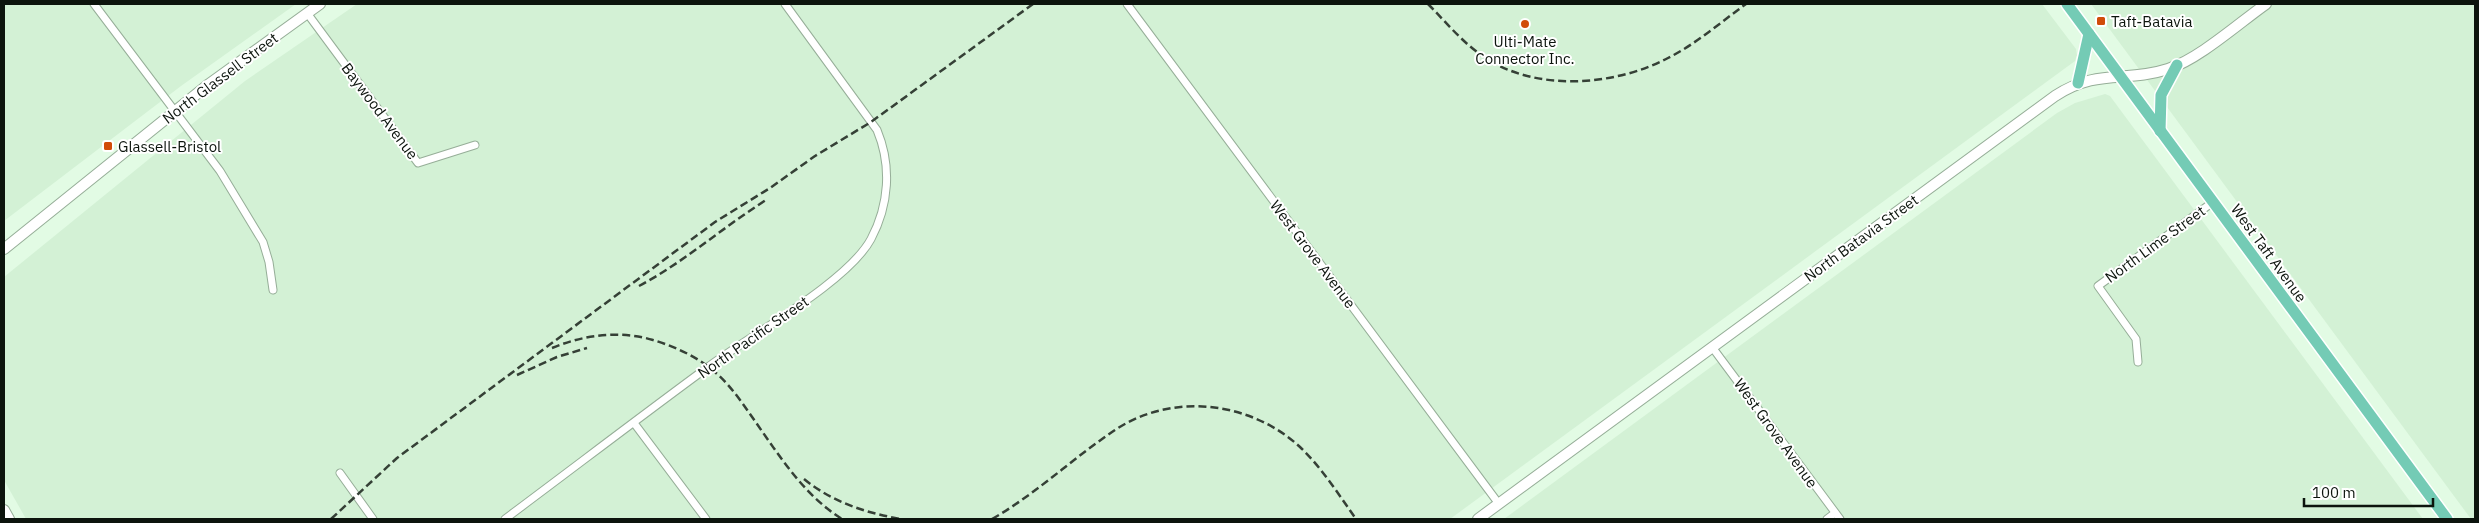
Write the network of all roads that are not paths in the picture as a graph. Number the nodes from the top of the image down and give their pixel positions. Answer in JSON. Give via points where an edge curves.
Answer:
{"nodes":[{"id":1,"x":94,"y":4,"type":"edge"},
{"id":2,"x":320,"y":4,"type":"edge"},
{"id":3,"x":785,"y":4,"type":"edge"},
{"id":4,"x":1127,"y":4,"type":"edge"},
{"id":5,"x":2067,"y":4,"type":"edge"},
{"id":6,"x":2266,"y":4,"type":"edge"},
{"id":7,"x":306,"y":13,"type":"junction"},
{"id":8,"x":2089,"y":34,"type":"junction"},
{"id":9,"x":2177,"y":66,"type":"junction"},
{"id":10,"x":2119,"y":75,"type":"junction"},
{"id":11,"x":2078,"y":83,"type":"junction"},
{"id":12,"x":174,"y":112,"type":"junction"},
{"id":13,"x":2160,"y":131,"type":"junction"},
{"id":14,"x":475,"y":145,"type":"dead end"},
{"id":15,"x":2213,"y":202,"type":"junction"},
{"id":16,"x":4,"y":250,"type":"edge"},
{"id":17,"x":273,"y":290,"type":"dead end"},
{"id":18,"x":1712,"y":347,"type":"junction"},
{"id":19,"x":2138,"y":362,"type":"dead end"},
{"id":20,"x":634,"y":423,"type":"junction"},
{"id":21,"x":340,"y":473,"type":"dead end"},
{"id":22,"x":1499,"y":504,"type":"junction"},
{"id":23,"x":4,"y":510,"type":"edge"},
{"id":24,"x":1837,"y":516,"type":"edge"},
{"id":25,"x":9,"y":519,"type":"edge"},
{"id":26,"x":373,"y":519,"type":"edge"},
{"id":27,"x":504,"y":519,"type":"edge"},
{"id":28,"x":706,"y":519,"type":"edge"},
{"id":29,"x":1478,"y":519,"type":"edge"},
{"id":30,"x":1827,"y":519,"type":"edge"},
{"id":31,"x":2447,"y":519,"type":"edge"}],
"edges":[{"from":1,"to":12,"type":"street"},
{"from":2,"to":7,"type":"main road","name":"North Glassell Street"},
{"from":3,"to":20,"type":"street","name":"North Pacific Street","via":[[877,130],[885,150],[887,192],[870,241],[824,287]]},
{"from":4,"to":22,"type":"street","name":"West Grove Avenue"},
{"from":5,"to":8,"type":"main road","name":"West Taft Avenue"},
{"from":6,"to":9,"type":"main road","name":"North Batavia Street"},
{"from":7,"to":12,"type":"main road","name":"North Glassell Street"},
{"from":7,"to":14,"type":"street","name":"Baywood Avenue","via":[[418,163]]},
{"from":8,"to":10,"type":"main road","name":"West Taft Avenue"},
{"from":8,"to":11,"type":"main road"},
{"from":9,"to":10,"type":"main road","name":"North Batavia Street","via":[[2154,73]]},
{"from":9,"to":13,"type":"main road","via":[[2161,95]]},
{"from":10,"to":11,"type":"main road","name":"North Batavia Street"},
{"from":10,"to":13,"type":"main road","name":"West Taft Avenue"},
{"from":11,"to":18,"type":"main road","name":"North Batavia Street","via":[[2031,112]]},
{"from":12,"to":16,"type":"main road","name":"North Glassell Street"},
{"from":12,"to":17,"type":"street","via":[[220,171],[263,242]]},
{"from":13,"to":15,"type":"main road","name":"West Taft Avenue"},
{"from":15,"to":19,"type":"street","name":"North Lime Street","via":[[2098,286],[2136,339]]},
{"from":15,"to":31,"type":"main road","name":"West Taft Avenue"},
{"from":18,"to":22,"type":"main road","name":"North Batavia Street"},
{"from":18,"to":24,"type":"street","name":"West Grove Avenue"},
{"from":20,"to":27,"type":"street","name":"North Pacific Street"},
{"from":20,"to":28,"type":"street"},
{"from":21,"to":26,"type":"street"},
{"from":22,"to":29,"type":"main road","name":"North Batavia Street"},
{"from":23,"to":25,"type":"main road"},
{"from":24,"to":30,"type":"street"}]}
